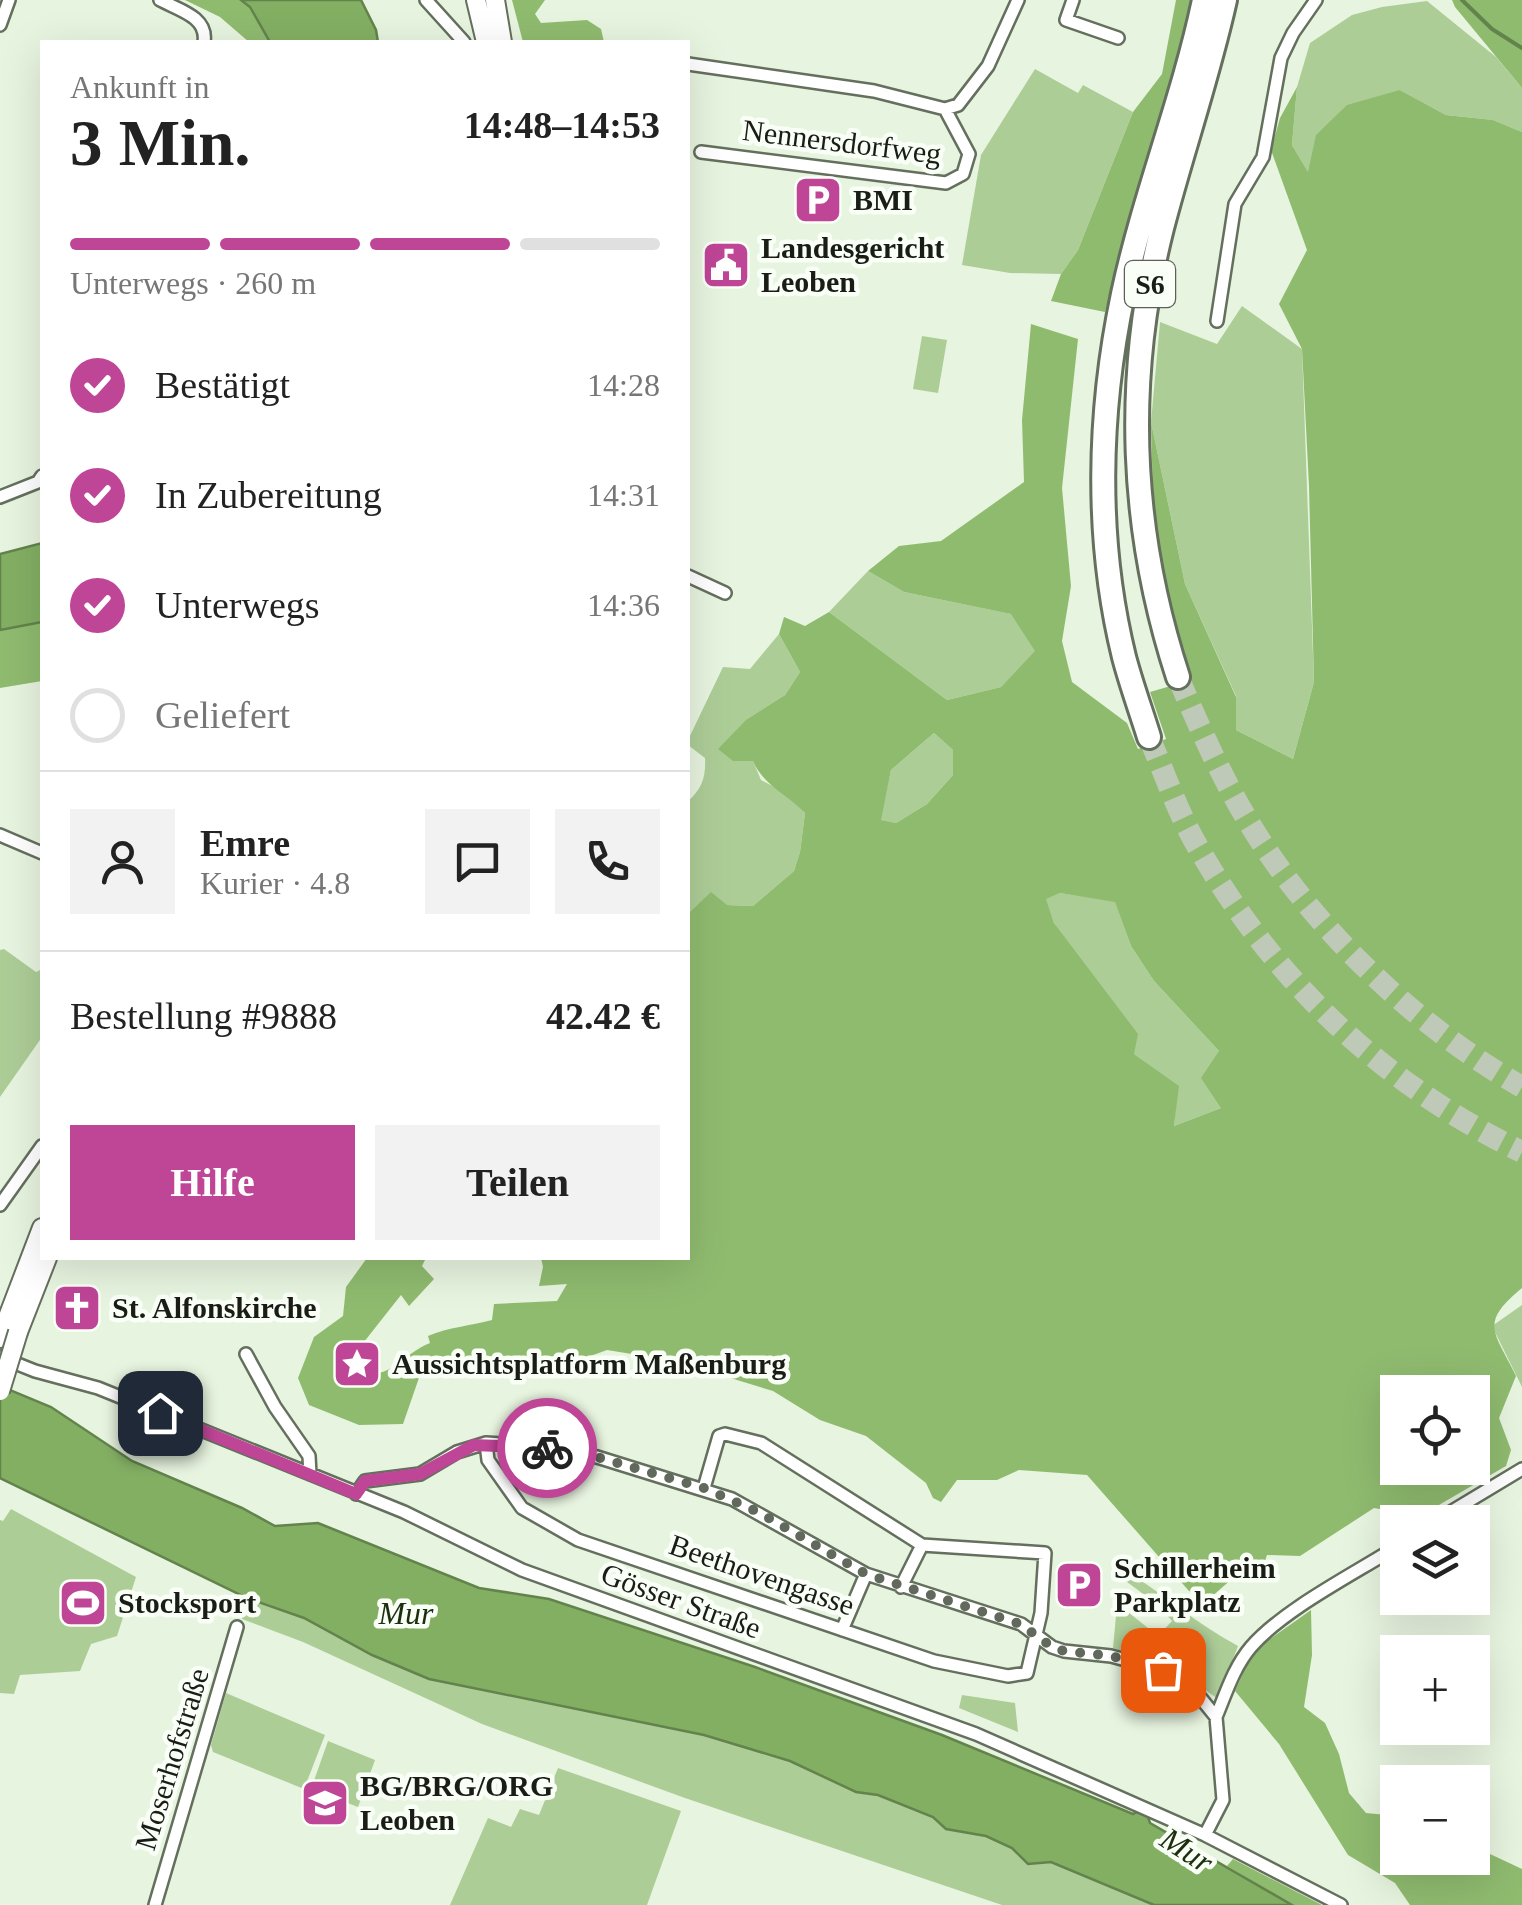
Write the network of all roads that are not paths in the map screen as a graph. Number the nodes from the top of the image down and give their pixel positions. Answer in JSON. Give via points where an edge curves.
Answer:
{"nodes":[{"id":1,"x":9,"y":0,"type":"edge"},
{"id":2,"x":160,"y":0,"type":"edge"},
{"id":3,"x":426,"y":0,"type":"edge"},
{"id":4,"x":476,"y":0,"type":"edge"},
{"id":5,"x":495,"y":0,"type":"edge"},
{"id":6,"x":1018,"y":0,"type":"edge"},
{"id":7,"x":1073,"y":0,"type":"edge"},
{"id":8,"x":1204,"y":0,"type":"edge"},
{"id":9,"x":1225,"y":0,"type":"edge"},
{"id":10,"x":1316,"y":0,"type":"edge"},
{"id":11,"x":0,"y":25,"type":"edge"},
{"id":12,"x":1118,"y":38,"type":"dead end"},
{"id":13,"x":204,"y":40,"type":"edge"},
{"id":14,"x":462,"y":40,"type":"edge"},
{"id":15,"x":486,"y":40,"type":"edge"},
{"id":16,"x":502,"y":40,"type":"edge"},
{"id":17,"x":690,"y":64,"type":"edge"},
{"id":18,"x":945,"y":109,"type":"junction"},
{"id":19,"x":701,"y":152,"type":"dead end"},
{"id":20,"x":1218,"y":321,"type":"dead end"},
{"id":21,"x":40,"y":479,"type":"edge"},
{"id":22,"x":0,"y":498,"type":"edge"},
{"id":23,"x":690,"y":577,"type":"edge"},
{"id":24,"x":725,"y":593,"type":"dead end"},
{"id":25,"x":1178,"y":677,"type":"tunnel mouth"},
{"id":26,"x":1150,"y":737,"type":"tunnel mouth"},
{"id":27,"x":0,"y":835,"type":"edge"},
{"id":28,"x":40,"y":852,"type":"edge"},
{"id":29,"x":40,"y":1149,"type":"edge"},
{"id":30,"x":0,"y":1206,"type":"edge"},
{"id":31,"x":40,"y":1234,"type":"edge"},
{"id":32,"x":46,"y":1260,"type":"edge"},
{"id":33,"x":7,"y":1332,"type":"edge"},
{"id":34,"x":246,"y":1354,"type":"dead end"},
{"id":35,"x":0,"y":1357,"type":"edge"},
{"id":36,"x":0,"y":1391,"type":"edge"},
{"id":37,"x":486,"y":1443,"type":"junction"},
{"id":38,"x":1522,"y":1469,"type":"edge"},
{"id":39,"x":310,"y":1474,"type":"junction"},
{"id":40,"x":704,"y":1488,"type":"junction"},
{"id":41,"x":356,"y":1494,"type":"junction"},
{"id":42,"x":1462,"y":1505,"type":"edge"},
{"id":43,"x":922,"y":1545,"type":"junction"},
{"id":44,"x":1380,"y":1557,"type":"edge"},
{"id":45,"x":866,"y":1574,"type":"junction"},
{"id":46,"x":901,"y":1587,"type":"junction"},
{"id":47,"x":237,"y":1628,"type":"dead end"},
{"id":48,"x":842,"y":1630,"type":"junction"},
{"id":49,"x":1038,"y":1634,"type":"junction"},
{"id":50,"x":1216,"y":1716,"type":"junction"},
{"id":51,"x":1206,"y":1835,"type":"junction"},
{"id":52,"x":155,"y":1905,"type":"edge"},
{"id":53,"x":1341,"y":1905,"type":"edge"}],
"edges":[{"from":1,"to":11,"type":"street"},
{"from":2,"to":13,"type":"street","via":[[200,22]]},
{"from":3,"to":14,"type":"street"},
{"from":4,"to":15,"type":"main road"},
{"from":5,"to":16,"type":"main road"},
{"from":6,"to":18,"type":"street","via":[[988,66],[958,105]]},
{"from":7,"to":12,"type":"street","via":[[1066,20]]},
{"from":8,"to":26,"type":"highway","number":"S6","via":[[1124,292],[1103,455],[1111,586],[1124,657]]},
{"from":9,"to":25,"type":"highway","number":"S6","via":[[1162,227],[1137,374],[1140,512]]},
{"from":10,"to":20,"type":"street","via":[[1282,58],[1263,157],[1230,218]]},
{"from":17,"to":18,"type":"street","via":[[874,91]]},
{"from":18,"to":19,"type":"street","name":"Nennersdorfweg","via":[[968,154],[964,174],[946,183]]},
{"from":21,"to":22,"type":"street"},
{"from":23,"to":24,"type":"street"},
{"from":27,"to":28,"type":"street"},
{"from":29,"to":30,"type":"street"},
{"from":31,"to":33,"type":"main road"},
{"from":32,"to":33,"type":"main road"},
{"from":33,"to":36,"type":"main road","bridge":true},
{"from":34,"to":39,"type":"street","via":[[309,1456]]},
{"from":35,"to":39,"type":"street","name":"Gösser Straße","via":[[98,1388]]},
{"from":37,"to":40,"type":"street","via":[[597,1457]]},
{"from":37,"to":41,"type":"street","via":[[420,1474],[365,1481]]},
{"from":37,"to":48,"type":"street","name":"Beethovengasse","via":[[488,1460],[522,1508],[578,1540]]},
{"from":38,"to":42,"type":"street"},
{"from":39,"to":41,"type":"street","name":"Gösser Straße"},
{"from":40,"to":43,"type":"street","via":[[719,1436],[736,1436],[761,1443]]},
{"from":40,"to":45,"type":"street"},
{"from":41,"to":51,"type":"street","name":"Gösser Straße","via":[[522,1570],[976,1734]]},
{"from":43,"to":46,"type":"street"},
{"from":43,"to":49,"type":"street","via":[[1050,1554]]},
{"from":44,"to":50,"type":"street","via":[[1252,1646]]},
{"from":45,"to":46,"type":"street"},
{"from":45,"to":48,"type":"street"},
{"from":46,"to":49,"type":"street"},
{"from":47,"to":52,"type":"street","name":"Moserhofstraße"},
{"from":48,"to":49,"type":"street","name":"Beethovengasse","via":[[934,1661],[1008,1676],[1027,1674]]},
{"from":49,"to":50,"type":"street","via":[[1064,1651],[1163,1670],[1195,1691]]},
{"from":50,"to":51,"type":"street","via":[[1223,1800]]},
{"from":51,"to":53,"type":"street","name":"Gösser Straße"}]}
